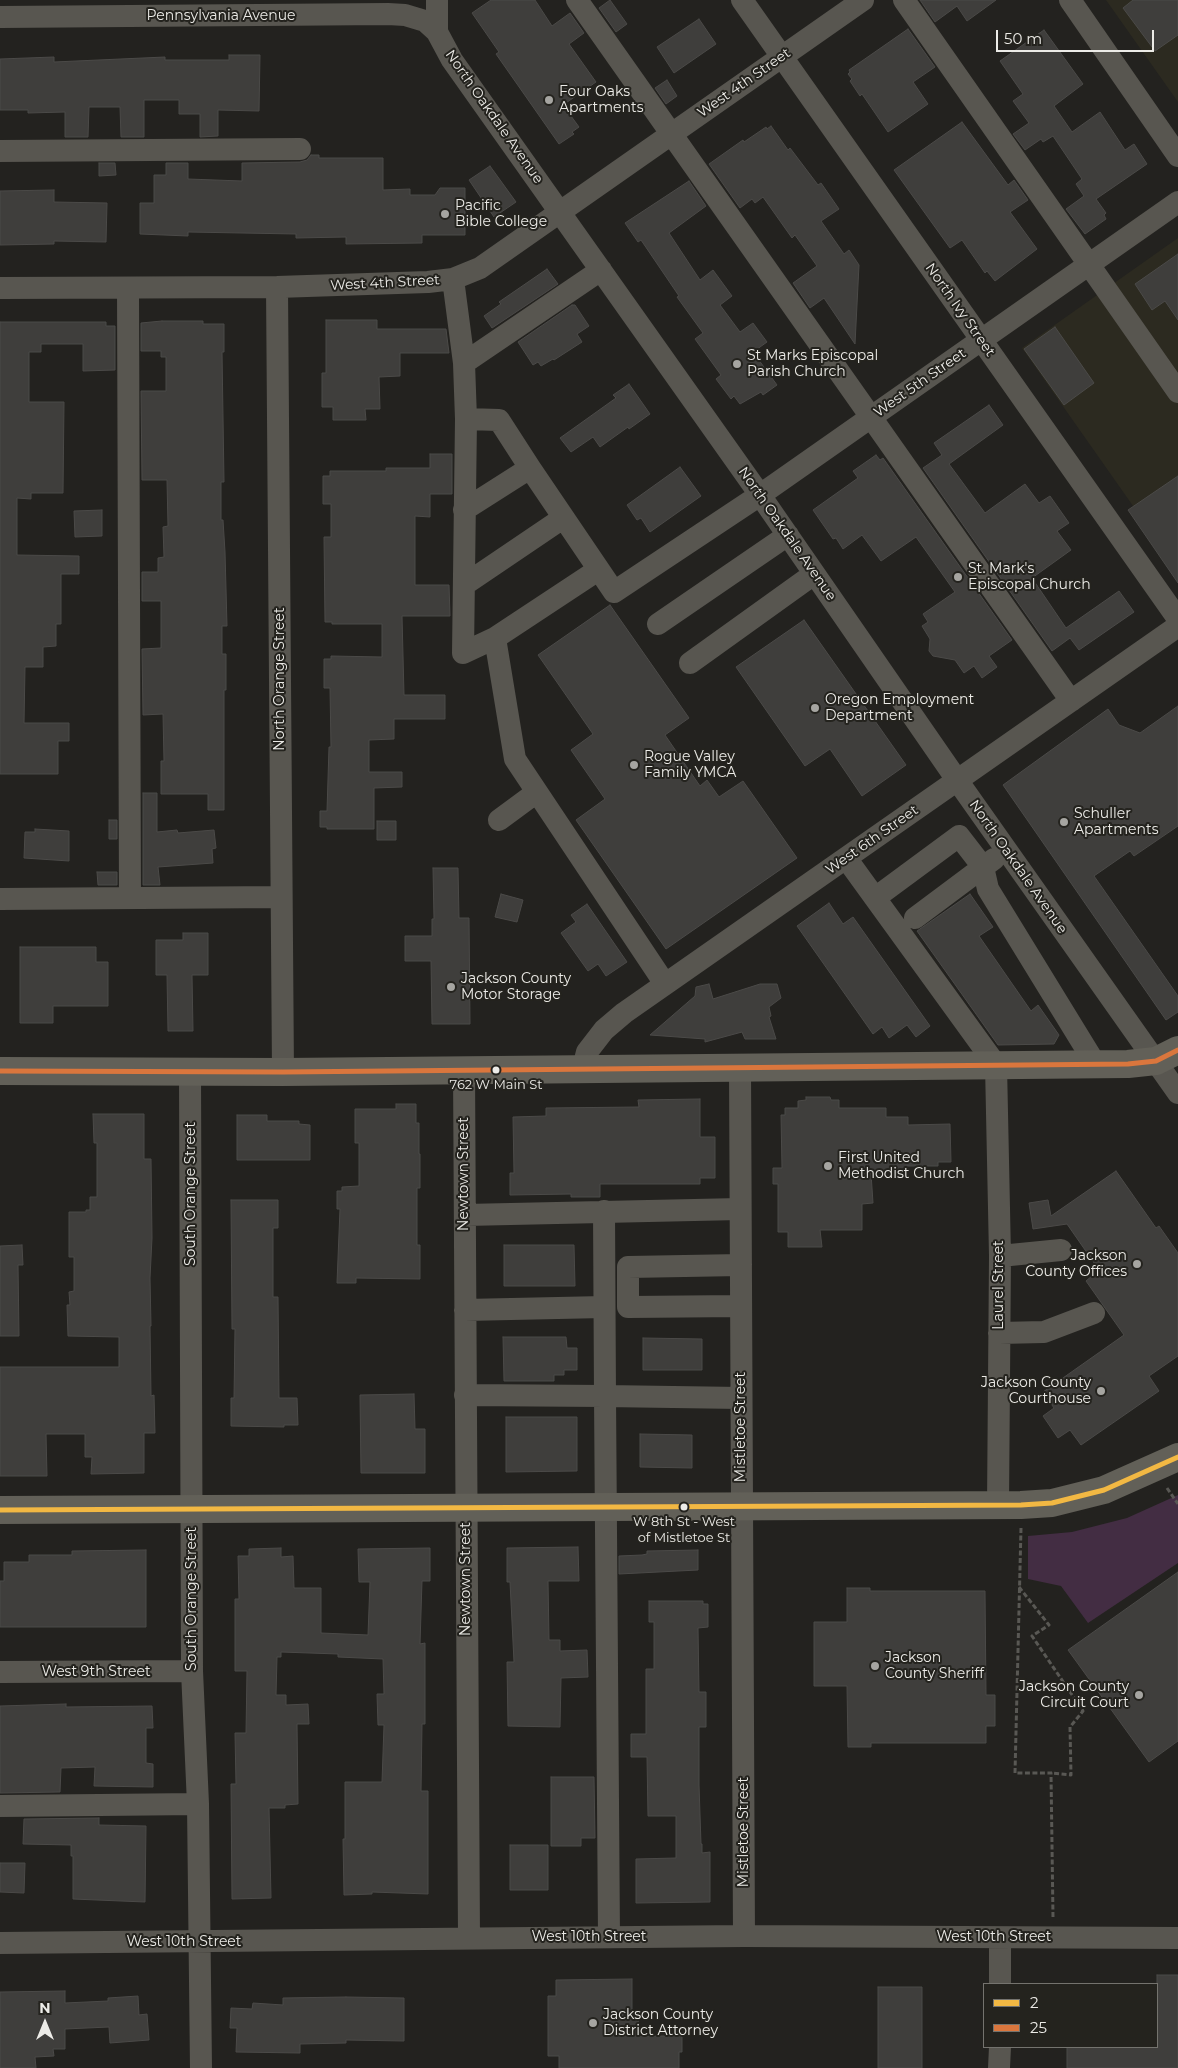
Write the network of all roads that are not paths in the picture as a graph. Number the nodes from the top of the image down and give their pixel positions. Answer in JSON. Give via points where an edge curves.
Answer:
{"nodes":[{"id":1,"x":437,"y":0,"type":"edge"},
{"id":2,"x":577,"y":0,"type":"edge"},
{"id":3,"x":742,"y":0,"type":"edge"},
{"id":4,"x":863,"y":0,"type":"edge"},
{"id":5,"x":904,"y":0,"type":"edge"},
{"id":6,"x":1070,"y":0,"type":"edge"},
{"id":7,"x":0,"y":17,"type":"edge"},
{"id":8,"x":437,"y":32,"type":"junction"},
{"id":9,"x":782,"y":57,"type":"junction"},
{"id":10,"x":672,"y":134,"type":"junction"},
{"id":11,"x":300,"y":149,"type":"dead end"},
{"id":12,"x":0,"y":151,"type":"edge"},
{"id":13,"x":1178,"y":156,"type":"edge"},
{"id":14,"x":1178,"y":202,"type":"edge"},
{"id":15,"x":560,"y":212,"type":"junction"},
{"id":16,"x":1089,"y":264,"type":"junction"},
{"id":17,"x":601,"y":270,"type":"junction"},
{"id":18,"x":453,"y":279,"type":"junction"},
{"id":19,"x":277,"y":287,"type":"junction"},
{"id":20,"x":0,"y":288,"type":"edge"},
{"id":21,"x":128,"y":288,"type":"junction"},
{"id":22,"x":981,"y":340,"type":"junction"},
{"id":23,"x":464,"y":363,"type":"junction"},
{"id":24,"x":1178,"y":392,"type":"edge"},
{"id":25,"x":871,"y":417,"type":"junction"},
{"id":26,"x":466,"y":419,"type":"junction"},
{"id":27,"x":530,"y":468,"type":"junction"},
{"id":28,"x":760,"y":495,"type":"junction"},
{"id":29,"x":464,"y":510,"type":"junction"},
{"id":30,"x":563,"y":518,"type":"junction"},
{"id":31,"x":788,"y":535,"type":"junction"},
{"id":32,"x":598,"y":570,"type":"junction"},
{"id":33,"x":814,"y":574,"type":"junction"},
{"id":34,"x":464,"y":585,"type":"junction"},
{"id":35,"x":1178,"y":619,"type":"edge"},
{"id":36,"x":658,"y":624,"type":"dead end"},
{"id":37,"x":1178,"y":626,"type":"edge"},
{"id":38,"x":495,"y":638,"type":"junction"},
{"id":39,"x":690,"y":663,"type":"dead end"},
{"id":40,"x":1071,"y":701,"type":"junction"},
{"id":41,"x":957,"y":780,"type":"junction"},
{"id":42,"x":538,"y":792,"type":"junction"},
{"id":43,"x":499,"y":820,"type":"dead end"},
{"id":44,"x":1006,"y":850,"type":"junction"},
{"id":45,"x":846,"y":858,"type":"junction"},
{"id":46,"x":983,"y":867,"type":"junction"},
{"id":47,"x":281,"y":897,"type":"junction"},
{"id":48,"x":130,"y":898,"type":"junction"},
{"id":49,"x":875,"y":898,"type":"junction"},
{"id":50,"x":0,"y":899,"type":"edge"},
{"id":51,"x":915,"y":918,"type":"dead end"},
{"id":52,"x":665,"y":984,"type":"junction"},
{"id":53,"x":1167,"y":1056,"type":"edge"},
{"id":54,"x":1096,"y":1064,"type":"junction"},
{"id":55,"x":996,"y":1065,"type":"junction"},
{"id":56,"x":740,"y":1067,"type":"junction"},
{"id":57,"x":583,"y":1068,"type":"junction"},
{"id":58,"x":464,"y":1069,"type":"junction"},
{"id":59,"x":190,"y":1070,"type":"junction"},
{"id":60,"x":0,"y":1072,"type":"edge"},
{"id":61,"x":283,"y":1072,"type":"junction"},
{"id":62,"x":1178,"y":1093,"type":"edge"},
{"id":63,"x":740,"y":1209,"type":"junction"},
{"id":64,"x":604,"y":1211,"type":"junction"},
{"id":65,"x":464,"y":1215,"type":"junction"},
{"id":66,"x":1061,"y":1250,"type":"dead end"},
{"id":67,"x":1000,"y":1256,"type":"junction"},
{"id":68,"x":741,"y":1265,"type":"junction"},
{"id":69,"x":741,"y":1306,"type":"junction"},
{"id":70,"x":604,"y":1307,"type":"junction"},
{"id":71,"x":465,"y":1310,"type":"junction"},
{"id":72,"x":1094,"y":1312,"type":"dead end"},
{"id":73,"x":999,"y":1333,"type":"junction"},
{"id":74,"x":465,"y":1395,"type":"junction"},
{"id":75,"x":605,"y":1396,"type":"junction"},
{"id":76,"x":741,"y":1398,"type":"junction"},
{"id":77,"x":1178,"y":1457,"type":"edge"},
{"id":78,"x":1009,"y":1505,"type":"junction"},
{"id":79,"x":741,"y":1506,"type":"junction"},
{"id":80,"x":606,"y":1507,"type":"junction"},
{"id":81,"x":466,"y":1509,"type":"junction"},
{"id":82,"x":0,"y":1510,"type":"edge"},
{"id":83,"x":192,"y":1510,"type":"junction"},
{"id":84,"x":192,"y":1671,"type":"junction"},
{"id":85,"x":0,"y":1672,"type":"edge"},
{"id":86,"x":198,"y":1804,"type":"junction"},
{"id":87,"x":0,"y":1806,"type":"edge"},
{"id":88,"x":744,"y":1936,"type":"junction"},
{"id":89,"x":609,"y":1937,"type":"junction"},
{"id":90,"x":469,"y":1938,"type":"junction"},
{"id":91,"x":1000,"y":1938,"type":"junction"},
{"id":92,"x":1178,"y":1938,"type":"edge"},
{"id":93,"x":199,"y":1942,"type":"junction"},
{"id":94,"x":0,"y":1943,"type":"edge"},
{"id":95,"x":1000,"y":1983,"type":"edge"},
{"id":96,"x":1000,"y":2048,"type":"edge"},
{"id":97,"x":201,"y":2068,"type":"edge"},
{"id":98,"x":1000,"y":2068,"type":"edge"}],
"edges":[{"from":1,"to":8,"type":"street"},
{"from":2,"to":10,"type":"street"},
{"from":3,"to":9,"type":"street","name":"North Ivy Street"},
{"from":4,"to":9,"type":"street","name":"West 4th Street"},
{"from":5,"to":16,"type":"street"},
{"from":6,"to":13,"type":"street"},
{"from":7,"to":8,"type":"street","name":"Pennsylvania Avenue","via":[[388,14],[425,21]]},
{"from":8,"to":15,"type":"street","name":"North Oakdale Avenue","via":[[463,76]]},
{"from":9,"to":10,"type":"street","name":"West 4th Street"},
{"from":9,"to":22,"type":"street","name":"North Ivy Street"},
{"from":10,"to":15,"type":"street","name":"West 4th Street"},
{"from":10,"to":25,"type":"street"},
{"from":11,"to":12,"type":"street"},
{"from":14,"to":16,"type":"street","name":"West 5th Street"},
{"from":15,"to":17,"type":"street","name":"North Oakdale Avenue"},
{"from":15,"to":18,"type":"street","name":"West 4th Street","via":[[480,268]]},
{"from":16,"to":22,"type":"street","name":"West 5th Street"},
{"from":16,"to":24,"type":"street"},
{"from":17,"to":23,"type":"street"},
{"from":17,"to":28,"type":"street","name":"North Oakdale Avenue"},
{"from":18,"to":19,"type":"street","name":"West 4th Street"},
{"from":18,"to":23,"type":"street"},
{"from":19,"to":21,"type":"street","name":"West 4th Street"},
{"from":19,"to":47,"type":"street","name":"North Orange Street"},
{"from":20,"to":21,"type":"street","name":"West 4th Street"},
{"from":21,"to":48,"type":"street"},
{"from":22,"to":25,"type":"street","name":"West 5th Street"},
{"from":22,"to":35,"type":"street","name":"North Ivy Street"},
{"from":23,"to":26,"type":"street"},
{"from":25,"to":28,"type":"street","name":"West 5th Street"},
{"from":25,"to":40,"type":"street"},
{"from":26,"to":27,"type":"street","via":[[499,420]]},
{"from":26,"to":29,"type":"street"},
{"from":27,"to":29,"type":"street"},
{"from":27,"to":30,"type":"street"},
{"from":28,"to":31,"type":"street","name":"North Oakdale Avenue"},
{"from":28,"to":32,"type":"street","name":"West 5th Street","via":[[614,592]]},
{"from":29,"to":34,"type":"street"},
{"from":30,"to":32,"type":"street"},
{"from":30,"to":34,"type":"street"},
{"from":31,"to":33,"type":"street","name":"North Oakdale Avenue"},
{"from":31,"to":36,"type":"street"},
{"from":32,"to":38,"type":"street"},
{"from":33,"to":39,"type":"street"},
{"from":33,"to":41,"type":"street","name":"North Oakdale Avenue"},
{"from":34,"to":38,"type":"street","via":[[463,654]]},
{"from":37,"to":40,"type":"street","name":"West 6th Street"},
{"from":38,"to":42,"type":"street","via":[[515,759]]},
{"from":40,"to":41,"type":"street","name":"West 6th Street"},
{"from":41,"to":44,"type":"street","name":"North Oakdale Avenue"},
{"from":41,"to":45,"type":"street","name":"West 6th Street"},
{"from":42,"to":43,"type":"street"},
{"from":42,"to":52,"type":"street"},
{"from":44,"to":46,"type":"street"},
{"from":44,"to":53,"type":"street","name":"North Oakdale Avenue"},
{"from":45,"to":49,"type":"street"},
{"from":45,"to":52,"type":"street","name":"West 6th Street"},
{"from":46,"to":49,"type":"street","via":[[959,836]]},
{"from":46,"to":51,"type":"street"},
{"from":46,"to":54,"type":"street","via":[[988,889]]},
{"from":47,"to":48,"type":"street"},
{"from":47,"to":61,"type":"street","name":"North Orange Street"},
{"from":48,"to":50,"type":"street"},
{"from":49,"to":55,"type":"street"},
{"from":52,"to":57,"type":"street","name":"West 6th Street","via":[[604,1030],[587,1052]]},
{"from":53,"to":54,"type":"main road"},
{"from":53,"to":62,"type":"street","name":"North Oakdale Avenue"},
{"from":54,"to":55,"type":"main road"},
{"from":55,"to":56,"type":"main road"},
{"from":55,"to":67,"type":"street","name":"Laurel Street"},
{"from":56,"to":57,"type":"main road"},
{"from":56,"to":63,"type":"street","name":"Mistletoe Street"},
{"from":57,"to":58,"type":"main road"},
{"from":58,"to":61,"type":"main road"},
{"from":58,"to":65,"type":"street","name":"Newtown Street"},
{"from":59,"to":60,"type":"main road"},
{"from":59,"to":61,"type":"main road"},
{"from":59,"to":83,"type":"street","name":"South Orange Street"},
{"from":63,"to":64,"type":"street"},
{"from":63,"to":68,"type":"street","name":"Mistletoe Street"},
{"from":64,"to":65,"type":"street"},
{"from":64,"to":70,"type":"street"},
{"from":65,"to":71,"type":"street","name":"Newtown Street"},
{"from":66,"to":67,"type":"street"},
{"from":67,"to":73,"type":"street","name":"Laurel Street"},
{"from":68,"to":69,"type":"street","name":"Mistletoe Street"},
{"from":68,"to":69,"type":"street","via":[[628,1267],[628,1307]]},
{"from":69,"to":76,"type":"street","name":"Mistletoe Street"},
{"from":70,"to":71,"type":"street"},
{"from":70,"to":75,"type":"street"},
{"from":71,"to":74,"type":"street","name":"Newtown Street"},
{"from":72,"to":73,"type":"street","via":[[1044,1332]]},
{"from":73,"to":78,"type":"street","name":"Laurel Street"},
{"from":74,"to":75,"type":"street"},
{"from":74,"to":81,"type":"street","name":"Newtown Street"},
{"from":75,"to":76,"type":"street"},
{"from":75,"to":80,"type":"street"},
{"from":76,"to":79,"type":"street","name":"Mistletoe Street"},
{"from":77,"to":78,"type":"main road","via":[[1104,1490],[1052,1503]]},
{"from":78,"to":79,"type":"main road"},
{"from":79,"to":80,"type":"main road"},
{"from":79,"to":88,"type":"street","name":"Mistletoe Street"},
{"from":80,"to":81,"type":"main road"},
{"from":80,"to":89,"type":"street"},
{"from":81,"to":83,"type":"main road"},
{"from":81,"to":90,"type":"street","name":"Newtown Street"},
{"from":82,"to":83,"type":"main road"},
{"from":83,"to":84,"type":"street","name":"South Orange Street"},
{"from":84,"to":85,"type":"street","name":"West 9th Street"},
{"from":84,"to":86,"type":"street","name":"South Orange Street"},
{"from":86,"to":87,"type":"street"},
{"from":86,"to":93,"type":"street","name":"South Orange Street"},
{"from":88,"to":89,"type":"street","name":"West 10th Street"},
{"from":88,"to":91,"type":"street","name":"West 10th Street"},
{"from":89,"to":90,"type":"street","name":"West 10th Street"},
{"from":90,"to":93,"type":"street","name":"West 10th Street"},
{"from":91,"to":92,"type":"street","name":"West 10th Street"},
{"from":91,"to":95,"type":"street"},
{"from":93,"to":94,"type":"street","name":"West 10th Street"},
{"from":93,"to":97,"type":"street","name":"South Orange Street"},
{"from":96,"to":98,"type":"street"}]}
